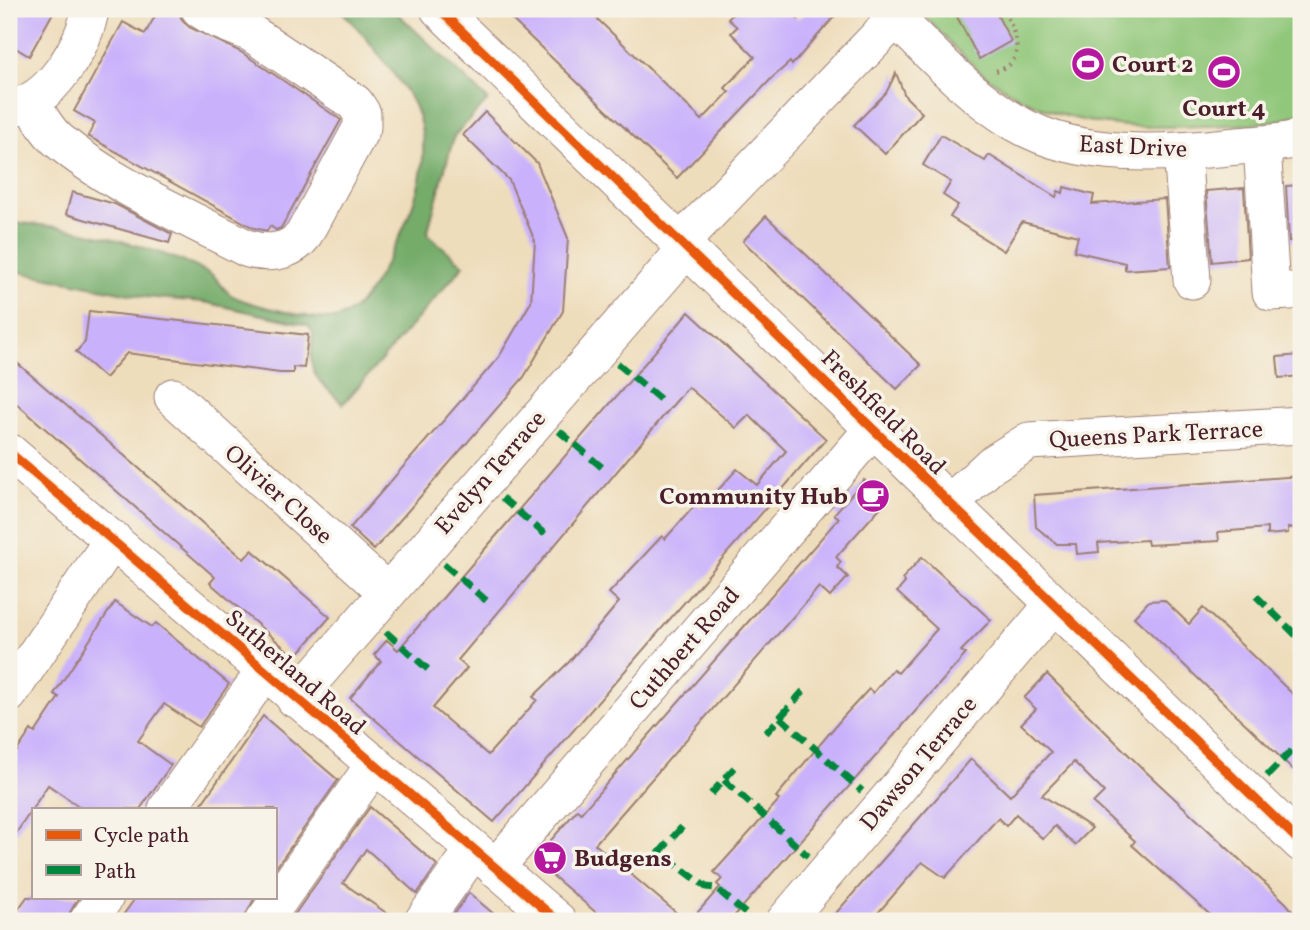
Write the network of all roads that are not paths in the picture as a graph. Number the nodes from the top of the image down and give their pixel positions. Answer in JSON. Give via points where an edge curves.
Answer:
{"nodes":[{"id":1,"x":90,"y":9,"type":"edge"},
{"id":2,"x":200,"y":9,"type":"edge"},
{"id":3,"x":439,"y":9,"type":"edge"},
{"id":4,"x":891,"y":13,"type":"edge"},
{"id":5,"x":21,"y":103,"type":"edge"},
{"id":6,"x":1301,"y":138,"type":"edge"},
{"id":7,"x":1262,"y":144,"type":"junction"},
{"id":8,"x":1182,"y":151,"type":"junction"},
{"id":9,"x":684,"y":245,"type":"junction"},
{"id":10,"x":1192,"y":280,"type":"dead end"},
{"id":11,"x":1290,"y":291,"type":"dead end"},
{"id":12,"x":173,"y":397,"type":"dead end"},
{"id":13,"x":1301,"y":425,"type":"edge"},
{"id":14,"x":874,"y":428,"type":"junction"},
{"id":15,"x":9,"y":452,"type":"edge"},
{"id":16,"x":949,"y":504,"type":"junction"},
{"id":17,"x":113,"y":539,"type":"junction"},
{"id":18,"x":386,"y":592,"type":"junction"},
{"id":19,"x":1053,"y":604,"type":"junction"},
{"id":20,"x":264,"y":672,"type":"junction"},
{"id":21,"x":9,"y":694,"type":"edge"},
{"id":22,"x":295,"y":699,"type":"junction"},
{"id":23,"x":374,"y":765,"type":"junction"},
{"id":24,"x":168,"y":808,"type":"edge"},
{"id":25,"x":1301,"y":843,"type":"edge"},
{"id":26,"x":484,"y":859,"type":"junction"},
{"id":27,"x":104,"y":898,"type":"edge"},
{"id":28,"x":88,"y":921,"type":"edge"},
{"id":29,"x":264,"y":921,"type":"edge"},
{"id":30,"x":423,"y":921,"type":"edge"},
{"id":31,"x":558,"y":921,"type":"edge"},
{"id":32,"x":785,"y":921,"type":"edge"}],
"edges":[{"from":1,"to":5,"type":"street","via":[[70,60]]},
{"from":2,"to":5,"type":"street","via":[[251,33],[355,103],[362,114],[362,127],[295,244],[271,252],[246,248],[107,174],[59,141]]},
{"from":3,"to":9,"type":"street","name":"Freshfield Road"},
{"from":4,"to":8,"type":"street","name":"East Drive","via":[[972,92],[1020,126],[1060,141],[1098,148]]},
{"from":4,"to":9,"type":"street","name":"Evelyn Terrace"},
{"from":6,"to":7,"type":"street","name":"East Drive"},
{"from":7,"to":8,"type":"street","name":"East Drive"},
{"from":7,"to":11,"type":"street","via":[[1271,292]]},
{"from":8,"to":10,"type":"street"},
{"from":9,"to":14,"type":"street","name":"Freshfield Road"},
{"from":9,"to":18,"type":"street","name":"Evelyn Terrace"},
{"from":12,"to":18,"type":"street","name":"Olivier Close"},
{"from":13,"to":16,"type":"street","name":"Queens Park Terrace","via":[[1030,441],[991,465]]},
{"from":14,"to":16,"type":"street","name":"Freshfield Road"},
{"from":14,"to":26,"type":"street","name":"Cuthbert Road"},
{"from":15,"to":17,"type":"street","name":"Sutherland Road"},
{"from":16,"to":19,"type":"street","name":"Freshfield Road"},
{"from":17,"to":20,"type":"street","name":"Sutherland Road"},
{"from":17,"to":21,"type":"street"},
{"from":18,"to":22,"type":"street","name":"Evelyn Terrace"},
{"from":19,"to":25,"type":"street","name":"Freshfield Road"},
{"from":19,"to":32,"type":"street","name":"Dawson Terrace"},
{"from":20,"to":22,"type":"street","name":"Sutherland Road"},
{"from":20,"to":24,"type":"street"},
{"from":22,"to":23,"type":"street","name":"Sutherland Road"},
{"from":23,"to":26,"type":"street","name":"Sutherland Road"},
{"from":23,"to":29,"type":"street"},
{"from":26,"to":30,"type":"street","name":"Cuthbert Road"},
{"from":26,"to":31,"type":"street","name":"Sutherland Road"},
{"from":27,"to":28,"type":"street"}]}
